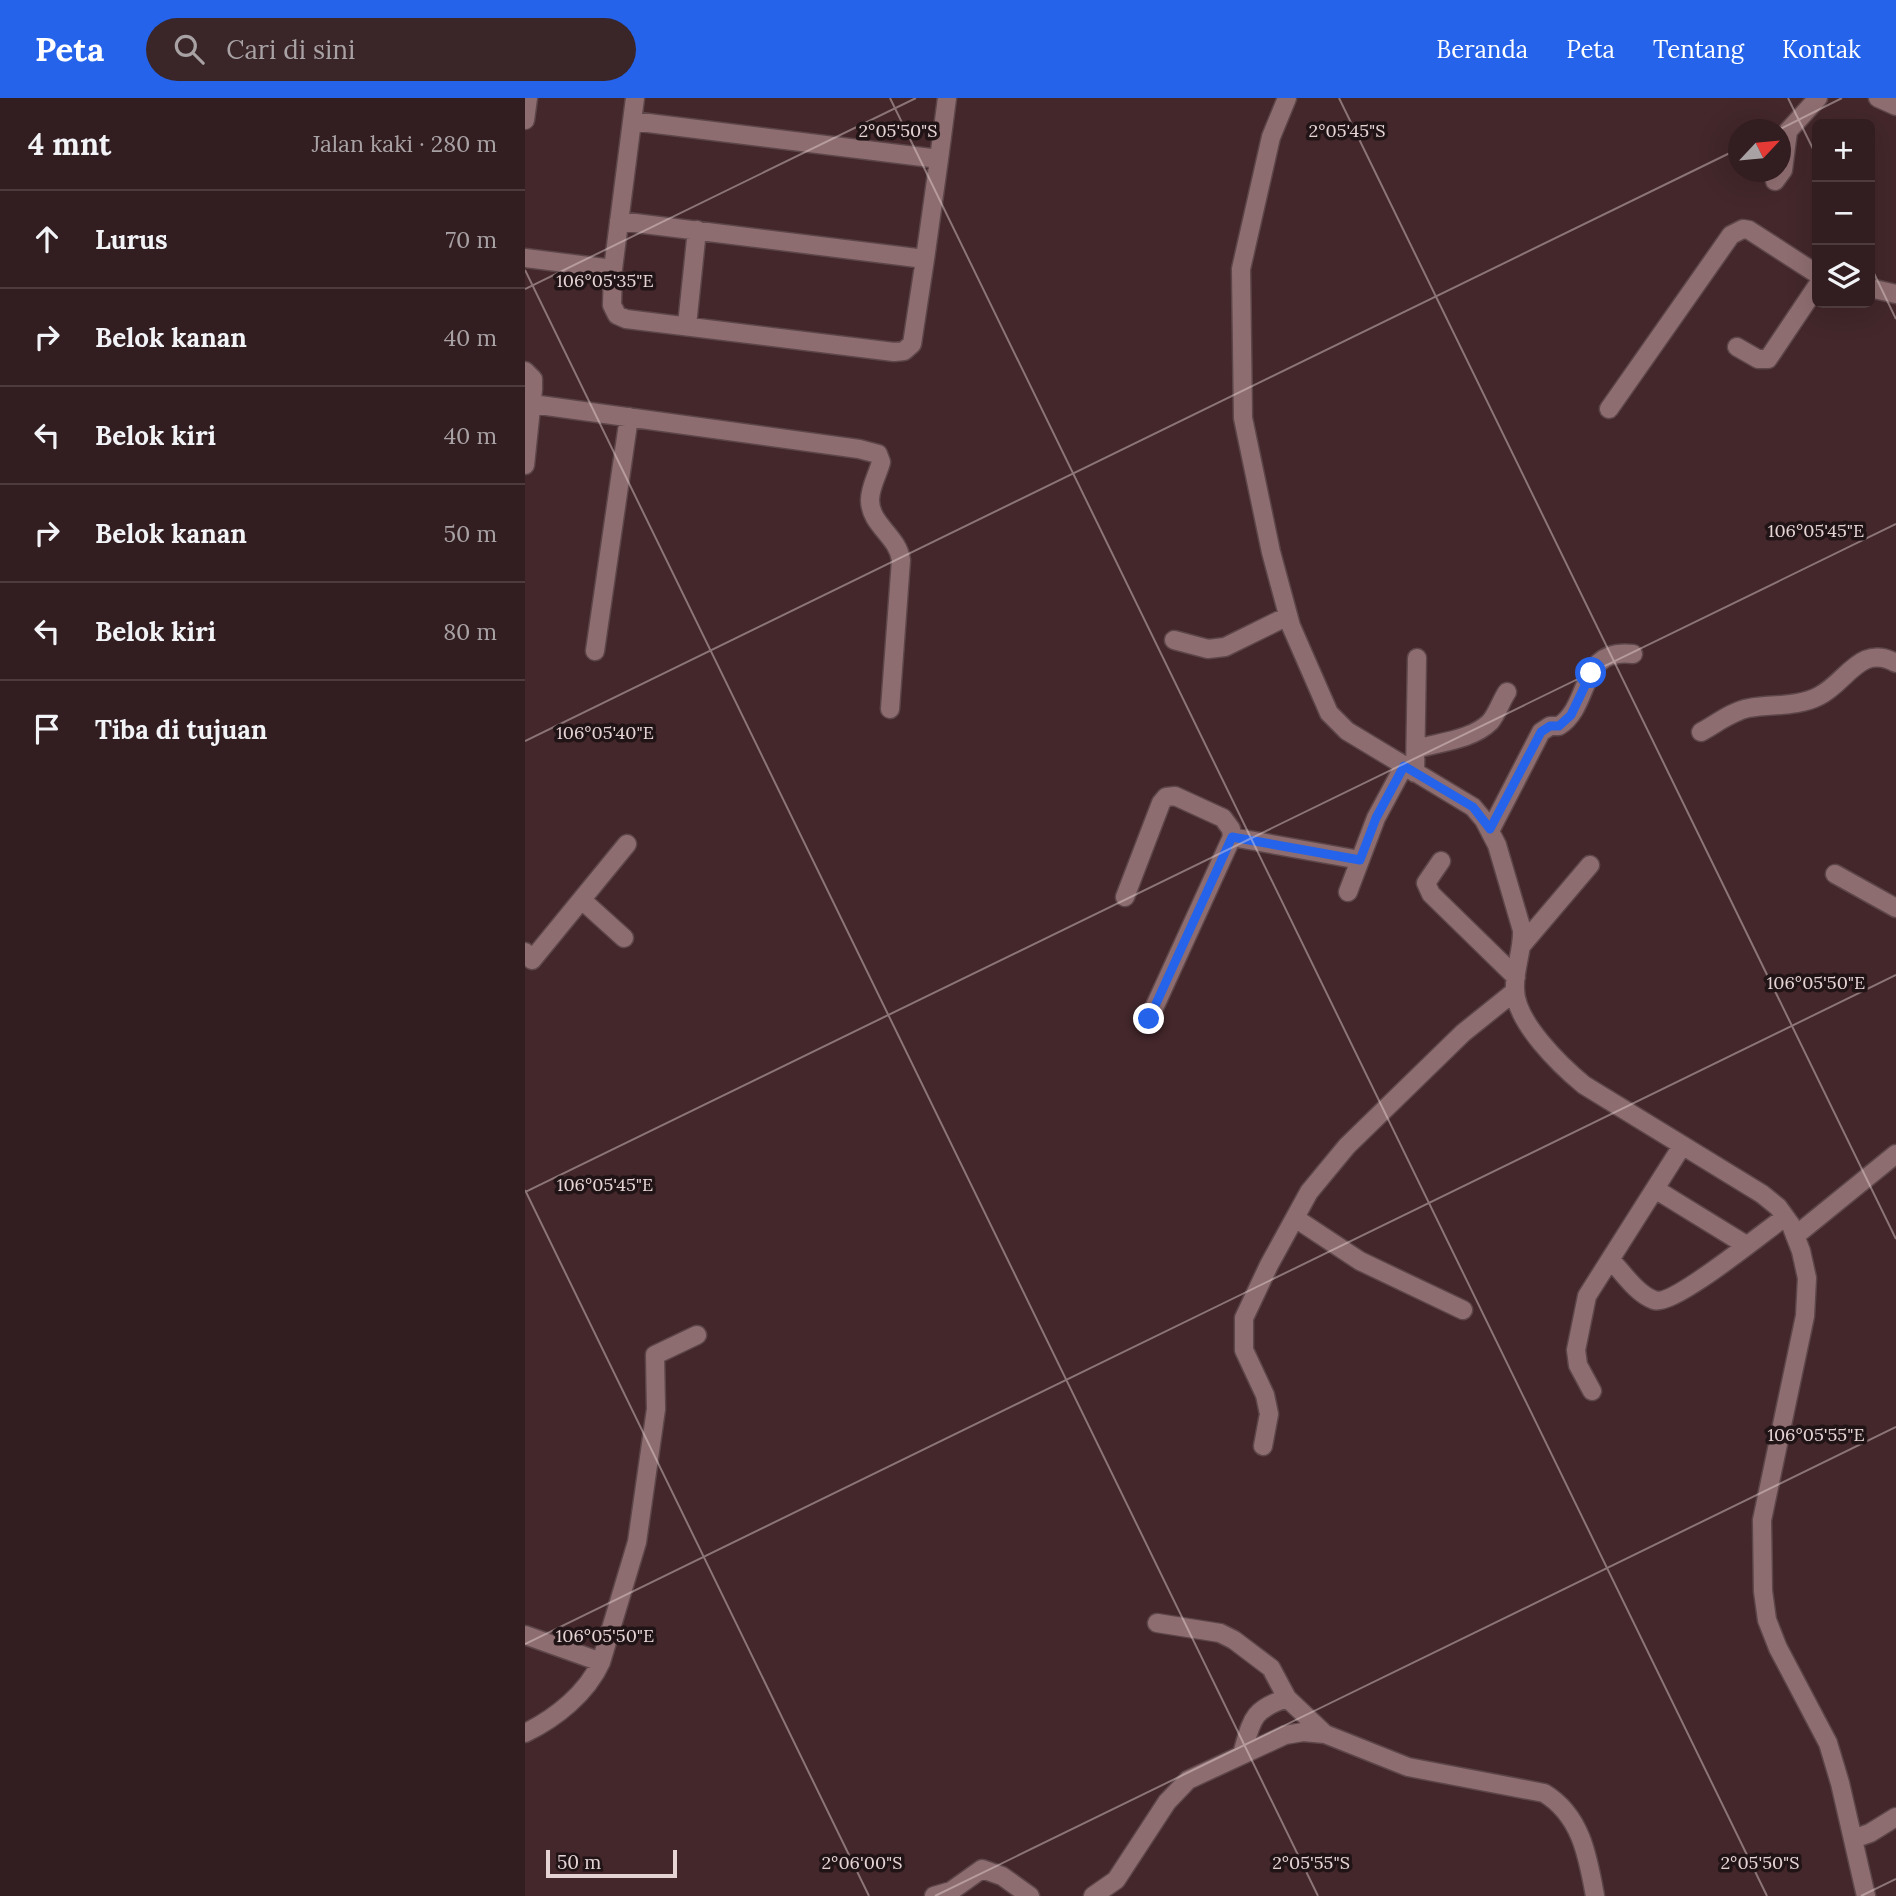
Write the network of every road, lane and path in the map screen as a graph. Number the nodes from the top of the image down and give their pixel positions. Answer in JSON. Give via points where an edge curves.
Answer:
{"nodes":[{"id":1,"x":528,"y":98,"type":"edge"},
{"id":2,"x":635,"y":98,"type":"edge"},
{"id":3,"x":947,"y":98,"type":"edge"},
{"id":4,"x":1287,"y":98,"type":"edge"},
{"id":5,"x":1818,"y":98,"type":"edge"},
{"id":6,"x":1878,"y":98,"type":"edge"},
{"id":7,"x":1896,"y":106,"type":"edge"},
{"id":8,"x":525,"y":120,"type":"edge"},
{"id":9,"x":632,"y":121,"type":"junction"},
{"id":10,"x":1791,"y":129,"type":"edge"},
{"id":11,"x":939,"y":159,"type":"junction"},
{"id":12,"x":619,"y":221,"type":"junction"},
{"id":13,"x":697,"y":230,"type":"junction"},
{"id":14,"x":525,"y":258,"type":"edge"},
{"id":15,"x":925,"y":258,"type":"junction"},
{"id":16,"x":613,"y":269,"type":"junction"},
{"id":17,"x":1812,"y":271,"type":"edge"},
{"id":18,"x":1875,"y":289,"type":"edge"},
{"id":19,"x":1812,"y":293,"type":"edge"},
{"id":20,"x":1896,"y":294,"type":"edge"},
{"id":21,"x":687,"y":326,"type":"junction"},
{"id":22,"x":1737,"y":347,"type":"dead end"},
{"id":23,"x":525,"y":371,"type":"edge"},
{"id":24,"x":532,"y":404,"type":"junction"},
{"id":25,"x":1609,"y":409,"type":"dead end"},
{"id":26,"x":629,"y":417,"type":"junction"},
{"id":27,"x":525,"y":465,"type":"edge"},
{"id":28,"x":1288,"y":616,"type":"junction"},
{"id":29,"x":1174,"y":640,"type":"dead end"},
{"id":30,"x":595,"y":652,"type":"dead end"},
{"id":31,"x":1633,"y":654,"type":"dead end"},
{"id":32,"x":1417,"y":658,"type":"dead end"},
{"id":33,"x":1896,"y":663,"type":"edge"},
{"id":34,"x":1507,"y":692,"type":"dead end"},
{"id":35,"x":890,"y":709,"type":"dead end"},
{"id":36,"x":1701,"y":732,"type":"dead end"},
{"id":37,"x":1416,"y":749,"type":"junction"},
{"id":38,"x":1410,"y":769,"type":"junction"},
{"id":39,"x":1490,"y":829,"type":"junction"},
{"id":40,"x":1232,"y":837,"type":"junction"},
{"id":41,"x":628,"y":844,"type":"dead end"},
{"id":42,"x":1360,"y":860,"type":"junction"},
{"id":43,"x":1441,"y":860,"type":"dead end"},
{"id":44,"x":1590,"y":866,"type":"dead end"},
{"id":45,"x":1835,"y":874,"type":"dead end"},
{"id":46,"x":1348,"y":892,"type":"dead end"},
{"id":47,"x":1125,"y":897,"type":"dead end"},
{"id":48,"x":582,"y":900,"type":"junction"},
{"id":49,"x":1896,"y":908,"type":"edge"},
{"id":50,"x":624,"y":938,"type":"dead end"},
{"id":51,"x":1523,"y":945,"type":"junction"},
{"id":52,"x":525,"y":953,"type":"edge"},
{"id":53,"x":1515,"y":984,"type":"junction"},
{"id":54,"x":1149,"y":1019,"type":"dead end"},
{"id":55,"x":1682,"y":1146,"type":"junction"},
{"id":56,"x":1896,"y":1154,"type":"edge"},
{"id":57,"x":1655,"y":1189,"type":"junction"},
{"id":58,"x":1785,"y":1217,"type":"junction"},
{"id":59,"x":1294,"y":1218,"type":"junction"},
{"id":60,"x":1795,"y":1236,"type":"junction"},
{"id":61,"x":1746,"y":1245,"type":"junction"},
{"id":62,"x":1611,"y":1260,"type":"junction"},
{"id":63,"x":1463,"y":1310,"type":"dead end"},
{"id":64,"x":697,"y":1335,"type":"dead end"},
{"id":65,"x":1592,"y":1391,"type":"dead end"},
{"id":66,"x":1263,"y":1446,"type":"dead end"},
{"id":67,"x":1157,"y":1623,"type":"dead end"},
{"id":68,"x":525,"y":1635,"type":"edge"},
{"id":69,"x":601,"y":1662,"type":"junction"},
{"id":70,"x":1287,"y":1698,"type":"junction"},
{"id":71,"x":525,"y":1733,"type":"edge"},
{"id":72,"x":1325,"y":1734,"type":"junction"},
{"id":73,"x":1242,"y":1754,"type":"junction"},
{"id":74,"x":1896,"y":1817,"type":"edge"},
{"id":75,"x":1853,"y":1839,"type":"junction"},
{"id":76,"x":934,"y":1896,"type":"edge"},
{"id":77,"x":1030,"y":1896,"type":"edge"},
{"id":78,"x":1093,"y":1896,"type":"edge"},
{"id":79,"x":1595,"y":1896,"type":"edge"},
{"id":80,"x":1866,"y":1896,"type":"edge"}],
"edges":[{"from":1,"to":8,"type":"street"},
{"from":2,"to":9,"type":"street"},
{"from":3,"to":11,"type":"street"},
{"from":4,"to":28,"type":"street","via":[[1271,137],[1241,269],[1243,418]]},
{"from":5,"to":10,"type":"street"},
{"from":6,"to":7,"type":"street"},
{"from":9,"to":11,"type":"street"},
{"from":9,"to":12,"type":"street"},
{"from":11,"to":15,"type":"street"},
{"from":12,"to":13,"type":"street"},
{"from":12,"to":16,"type":"street"},
{"from":13,"to":15,"type":"street"},
{"from":13,"to":21,"type":"street"},
{"from":14,"to":16,"type":"street"},
{"from":15,"to":21,"type":"street","via":[[914,339],[904,351]]},
{"from":16,"to":21,"type":"street","via":[[612,304],[618,315]]},
{"from":17,"to":25,"type":"street","via":[[1749,230],[1731,235]]},
{"from":18,"to":20,"type":"street"},
{"from":19,"to":22,"type":"street","via":[[1768,359],[1758,359]]},
{"from":23,"to":24,"type":"street","via":[[533,379]]},
{"from":24,"to":26,"type":"street"},
{"from":24,"to":27,"type":"street"},
{"from":26,"to":30,"type":"street"},
{"from":26,"to":35,"type":"street","via":[[878,454],[881,462],[870,504],[901,560]]},
{"from":28,"to":29,"type":"street","via":[[1225,647],[1208,649]]},
{"from":28,"to":38,"type":"street","via":[[1329,713],[1347,731]]},
{"from":31,"to":39,"type":"street","via":[[1618,652],[1599,662],[1571,715],[1559,726],[1541,732]]},
{"from":32,"to":37,"type":"street"},
{"from":33,"to":36,"type":"street","via":[[1880,656],[1866,659],[1818,696],[1748,708]]},
{"from":34,"to":37,"type":"street","via":[[1480,729]]},
{"from":37,"to":38,"type":"street"},
{"from":38,"to":39,"type":"street","via":[[1473,807]]},
{"from":38,"to":42,"type":"street","via":[[1376,818]]},
{"from":39,"to":51,"type":"street","via":[[1517,910]]},
{"from":40,"to":42,"type":"street"},
{"from":40,"to":47,"type":"street","via":[[1223,818],[1175,796],[1166,797]]},
{"from":40,"to":54,"type":"street"},
{"from":41,"to":48,"type":"street"},
{"from":42,"to":46,"type":"street"},
{"from":43,"to":53,"type":"street","via":[[1426,883],[1431,894]]},
{"from":44,"to":51,"type":"street"},
{"from":45,"to":49,"type":"street"},
{"from":48,"to":50,"type":"street"},
{"from":48,"to":52,"type":"street","via":[[532,960]]},
{"from":51,"to":53,"type":"street"},
{"from":53,"to":55,"type":"street","via":[[1524,1018],[1562,1066],[1584,1085]]},
{"from":53,"to":59,"type":"street","via":[[1347,1146]]},
{"from":55,"to":57,"type":"street"},
{"from":55,"to":58,"type":"street","via":[[1762,1194]]},
{"from":56,"to":60,"type":"street"},
{"from":57,"to":61,"type":"street"},
{"from":57,"to":62,"type":"street"},
{"from":58,"to":60,"type":"street"},
{"from":58,"to":61,"type":"street"},
{"from":59,"to":63,"type":"street","via":[[1360,1261]]},
{"from":59,"to":66,"type":"street","via":[[1244,1318],[1244,1350],[1269,1414]]},
{"from":60,"to":75,"type":"street","via":[[1807,1278],[1805,1315],[1762,1520],[1763,1591],[1767,1620],[1778,1648],[1828,1743]]},
{"from":61,"to":62,"type":"street","via":[[1705,1277],[1661,1301],[1639,1289]]},
{"from":62,"to":65,"type":"street","via":[[1587,1296],[1576,1350],[1578,1365]]},
{"from":64,"to":69,"type":"street","via":[[655,1354],[656,1409],[637,1542]]},
{"from":67,"to":70,"type":"street","via":[[1220,1633],[1234,1640],[1271,1668]]},
{"from":68,"to":69,"type":"street"},
{"from":69,"to":71,"type":"street","via":[[577,1696]]},
{"from":70,"to":72,"type":"street"},
{"from":70,"to":73,"type":"street","via":[[1258,1711]]},
{"from":72,"to":73,"type":"street","via":[[1286,1735]]},
{"from":72,"to":79,"type":"street","via":[[1408,1767],[1545,1793],[1557,1800],[1577,1826]]},
{"from":73,"to":78,"type":"street","via":[[1188,1780],[1167,1802],[1116,1880]]},
{"from":74,"to":75,"type":"street"},
{"from":75,"to":80,"type":"street"},
{"from":76,"to":77,"type":"street","via":[[951,1891],[982,1869]]}]}
